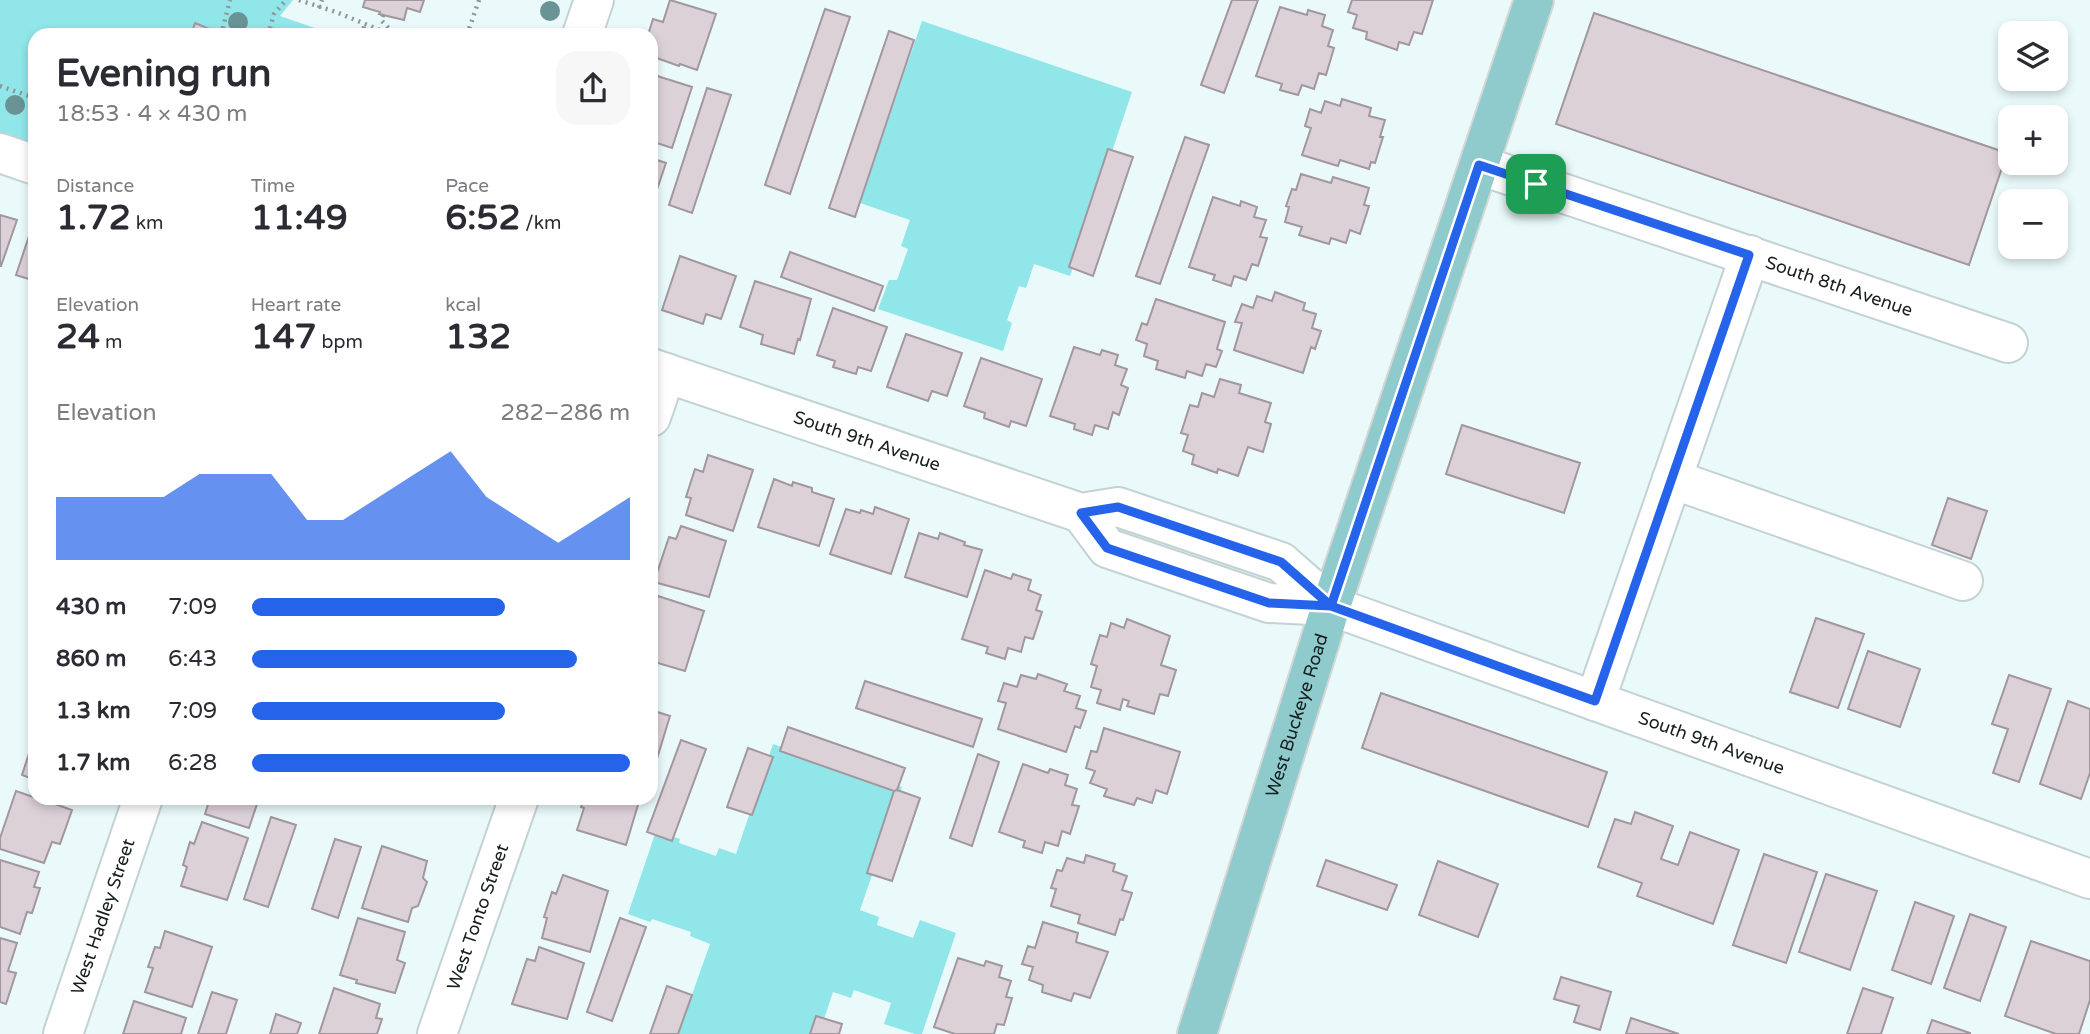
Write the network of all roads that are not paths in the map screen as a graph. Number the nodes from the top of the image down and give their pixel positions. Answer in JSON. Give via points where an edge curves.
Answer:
{"nodes":[{"id":1,"x":594,"y":0,"type":"edge"},
{"id":2,"x":1534,"y":0,"type":"edge"},
{"id":3,"x":584,"y":28,"type":"edge"},
{"id":4,"x":0,"y":153,"type":"edge"},
{"id":5,"x":28,"y":163,"type":"edge"},
{"id":6,"x":1479,"y":165,"type":"junction"},
{"id":7,"x":1749,"y":255,"type":"junction"},
{"id":8,"x":2008,"y":343,"type":"dead end"},
{"id":9,"x":659,"y":370,"type":"edge"},
{"id":10,"x":1672,"y":479,"type":"junction"},
{"id":11,"x":1963,"y":581,"type":"dead end"},
{"id":12,"x":1331,"y":606,"type":"junction"},
{"id":13,"x":1595,"y":701,"type":"junction"},
{"id":14,"x":140,"y":805,"type":"edge"},
{"id":15,"x":517,"y":805,"type":"edge"},
{"id":16,"x":2090,"y":879,"type":"edge"},
{"id":17,"x":63,"y":1034,"type":"edge"},
{"id":18,"x":438,"y":1034,"type":"edge"},
{"id":19,"x":1197,"y":1034,"type":"edge"}],
"edges":[{"from":1,"to":3,"type":"street"},
{"from":2,"to":6,"type":"main road","name":"West Buckeye Road"},
{"from":4,"to":5,"type":"street"},
{"from":6,"to":7,"type":"street","name":"South 8th Avenue"},
{"from":6,"to":12,"type":"main road","name":"West Buckeye Road"},
{"from":7,"to":8,"type":"street","name":"South 8th Avenue"},
{"from":7,"to":10,"type":"street"},
{"from":9,"to":12,"type":"street","name":"South 9th Avenue","via":[[1081,513],[1107,548],[1269,603]]},
{"from":10,"to":11,"type":"street"},
{"from":10,"to":13,"type":"street"},
{"from":12,"to":13,"type":"street","name":"South 9th Avenue"},
{"from":12,"to":19,"type":"main road","name":"West Buckeye Road"},
{"from":13,"to":16,"type":"street","name":"South 9th Avenue"},
{"from":14,"to":17,"type":"street","name":"West Hadley Street"},
{"from":15,"to":18,"type":"street","name":"West Tonto Street"}]}
